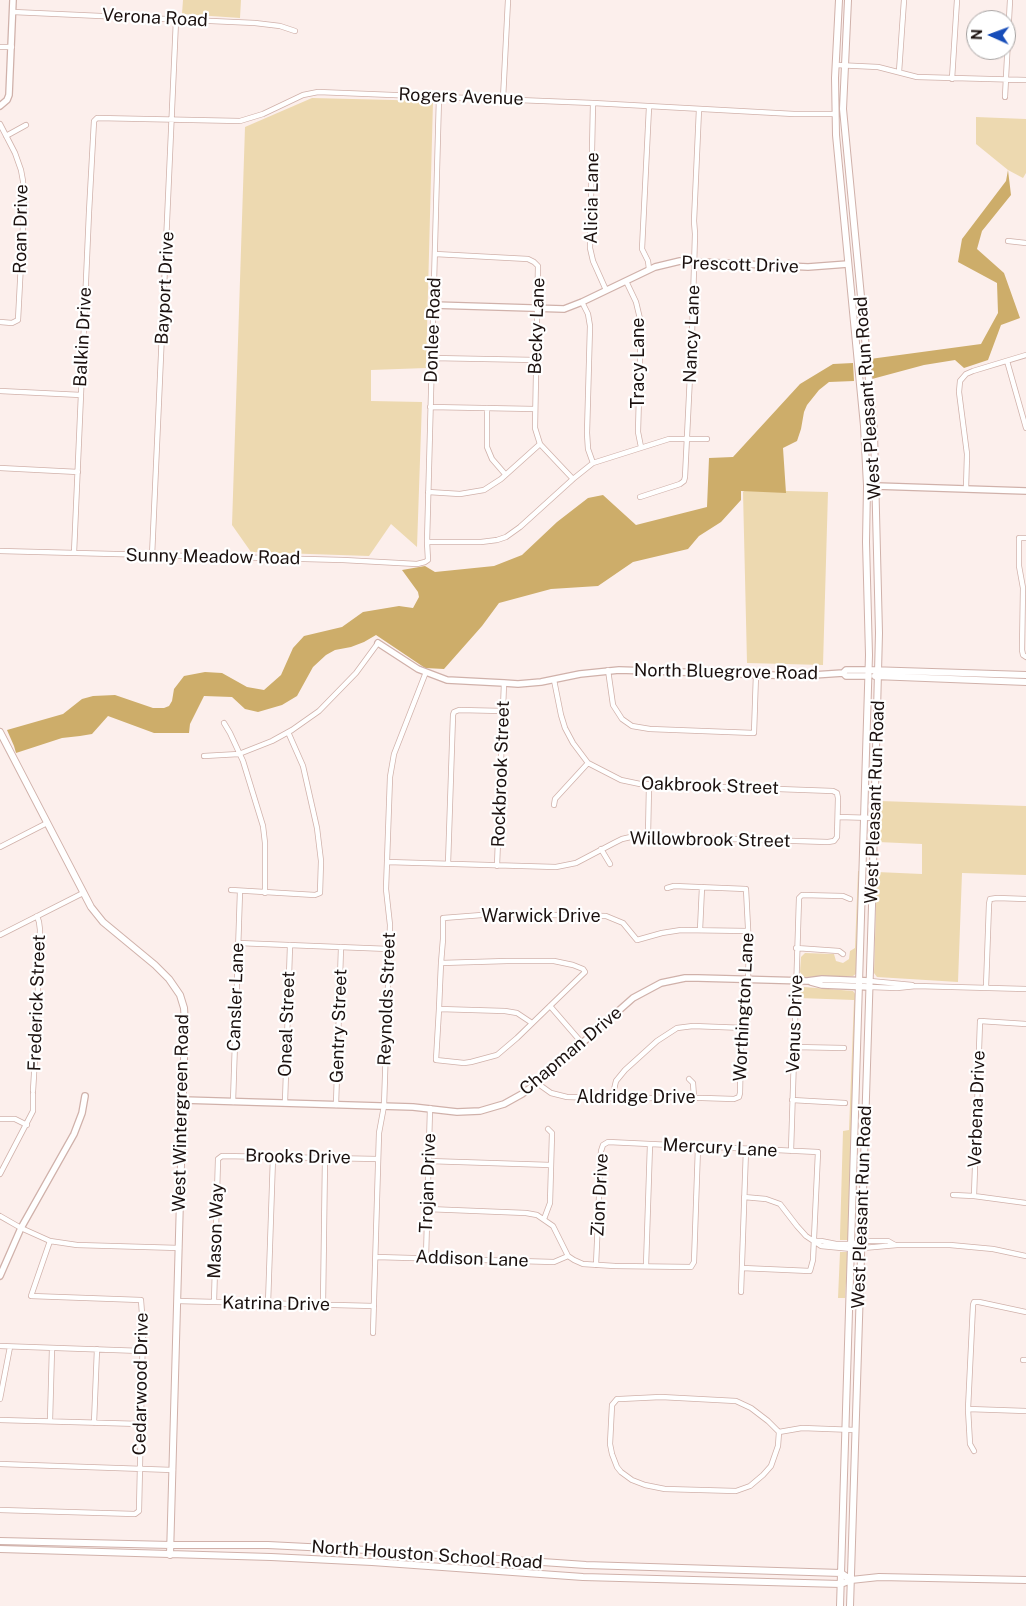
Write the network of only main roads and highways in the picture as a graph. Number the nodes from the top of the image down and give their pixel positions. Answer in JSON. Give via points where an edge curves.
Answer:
{"nodes":[{"id":1,"x":839,"y":0,"type":"edge"},
{"id":2,"x":848,"y":0,"type":"edge"},
{"id":3,"x":843,"y":113,"type":"junction"},
{"id":4,"x":835,"y":114,"type":"junction"},
{"id":5,"x":850,"y":185,"type":"junction"},
{"id":6,"x":840,"y":186,"type":"junction"},
{"id":7,"x":858,"y":263,"type":"junction"},
{"id":8,"x":848,"y":264,"type":"junction"},
{"id":9,"x":864,"y":333,"type":"junction"},
{"id":10,"x":854,"y":334,"type":"junction"},
{"id":11,"x":878,"y":598,"type":"junction"},
{"id":12,"x":867,"y":599,"type":"junction"},
{"id":13,"x":869,"y":673,"type":"junction"},
{"id":14,"x":878,"y":673,"type":"junction"},
{"id":15,"x":1026,"y":675,"type":"edge"},
{"id":16,"x":952,"y":676,"type":"junction"},
{"id":17,"x":1026,"y":682,"type":"edge"},
{"id":18,"x":0,"y":732,"type":"edge"},
{"id":19,"x":867,"y":744,"type":"junction"},
{"id":20,"x":877,"y":744,"type":"junction"},
{"id":21,"x":863,"y":868,"type":"junction"},
{"id":22,"x":873,"y":868,"type":"junction"},
{"id":23,"x":858,"y":1056,"type":"junction"},
{"id":24,"x":867,"y":1056,"type":"junction"},
{"id":25,"x":0,"y":1541,"type":"edge"},
{"id":26,"x":171,"y":1545,"type":"junction"},
{"id":27,"x":287,"y":1546,"type":"junction"},
{"id":28,"x":0,"y":1549,"type":"edge"},
{"id":29,"x":412,"y":1553,"type":"junction"},
{"id":30,"x":170,"y":1556,"type":"junction"},
{"id":31,"x":287,"y":1558,"type":"junction"},
{"id":32,"x":548,"y":1562,"type":"junction"},
{"id":33,"x":412,"y":1565,"type":"junction"},
{"id":34,"x":671,"y":1568,"type":"junction"},
{"id":35,"x":841,"y":1573,"type":"junction"},
{"id":36,"x":547,"y":1574,"type":"junction"},
{"id":37,"x":671,"y":1578,"type":"junction"},
{"id":38,"x":851,"y":1580,"type":"junction"},
{"id":39,"x":1026,"y":1580,"type":"edge"},
{"id":40,"x":841,"y":1584,"type":"junction"},
{"id":41,"x":840,"y":1606,"type":"edge"},
{"id":42,"x":850,"y":1606,"type":"edge"}],
"edges":[{"from":1,"to":4,"type":"main road","name":"West Pleasant Run Road"},
{"from":2,"to":3,"type":"main road","name":"West Pleasant Run Road"},
{"from":3,"to":4,"type":"main road"},
{"from":3,"to":5,"type":"main road","name":"West Pleasant Run Road"},
{"from":4,"to":6,"type":"main road","name":"West Pleasant Run Road"},
{"from":5,"to":6,"type":"main road"},
{"from":5,"to":7,"type":"main road","name":"West Pleasant Run Road"},
{"from":6,"to":8,"type":"main road","name":"West Pleasant Run Road"},
{"from":7,"to":8,"type":"main road"},
{"from":7,"to":9,"type":"main road","name":"West Pleasant Run Road"},
{"from":8,"to":10,"type":"main road","name":"West Pleasant Run Road"},
{"from":9,"to":10,"type":"main road"},
{"from":9,"to":11,"type":"main road","name":"West Pleasant Run Road","via":[[874,432]]},
{"from":10,"to":12,"type":"main road","name":"West Pleasant Run Road","via":[[867,486]]},
{"from":11,"to":12,"type":"main road"},
{"from":11,"to":14,"type":"main road","name":"West Pleasant Run Road"},
{"from":12,"to":13,"type":"main road","name":"West Pleasant Run Road"},
{"from":13,"to":14,"type":"main road","name":"North Bluegrove Road"},
{"from":13,"to":19,"type":"main road","name":"West Pleasant Run Road"},
{"from":14,"to":16,"type":"main road","name":"North Bluegrove Road"},
{"from":14,"to":20,"type":"main road","name":"West Pleasant Run Road"},
{"from":15,"to":16,"type":"main road","name":"North Bluegrove Road"},
{"from":16,"to":17,"type":"main road","name":"North Bluegrove Road"},
{"from":18,"to":26,"type":"main road","name":"West Wintergreen Road","via":[[91,907],[103,922],[165,974],[180,995],[184,1008]]},
{"from":19,"to":20,"type":"main road"},
{"from":19,"to":21,"type":"main road","name":"West Pleasant Run Road"},
{"from":20,"to":22,"type":"main road","name":"West Pleasant Run Road"},
{"from":21,"to":22,"type":"main road"},
{"from":21,"to":23,"type":"main road","name":"West Pleasant Run Road"},
{"from":22,"to":24,"type":"main road","name":"West Pleasant Run Road"},
{"from":23,"to":24,"type":"main road"},
{"from":23,"to":35,"type":"main road","name":"West Pleasant Run Road"},
{"from":24,"to":38,"type":"main road","name":"West Pleasant Run Road"},
{"from":25,"to":26,"type":"main road","name":"North Houston School Road"},
{"from":26,"to":27,"type":"main road","name":"North Houston School Road"},
{"from":26,"to":30,"type":"main road","name":"West Wintergreen Road"},
{"from":27,"to":29,"type":"main road","name":"North Houston School Road"},
{"from":27,"to":31,"type":"main road"},
{"from":28,"to":30,"type":"main road","name":"North Houston School Road"},
{"from":29,"to":32,"type":"main road","name":"North Houston School Road"},
{"from":29,"to":33,"type":"main road"},
{"from":30,"to":31,"type":"main road","name":"North Houston School Road"},
{"from":31,"to":33,"type":"main road","name":"North Houston School Road"},
{"from":32,"to":34,"type":"main road","name":"North Houston School Road"},
{"from":32,"to":36,"type":"main road"},
{"from":33,"to":36,"type":"main road","name":"North Houston School Road"},
{"from":34,"to":35,"type":"main road","name":"North Houston School Road"},
{"from":34,"to":37,"type":"main road"},
{"from":35,"to":38,"type":"main road"},
{"from":35,"to":40,"type":"main road","name":"West Pleasant Run Road"},
{"from":36,"to":37,"type":"main road","name":"North Houston School Road"},
{"from":37,"to":40,"type":"main road","name":"North Houston School Road"},
{"from":38,"to":39,"type":"main road","name":"North Houston School Road","via":[[879,1577]]},
{"from":38,"to":40,"type":"main road","name":"North Houston School Road"},
{"from":38,"to":42,"type":"main road","name":"West Pleasant Run Road"},
{"from":40,"to":41,"type":"main road","name":"West Pleasant Run Road"}]}
